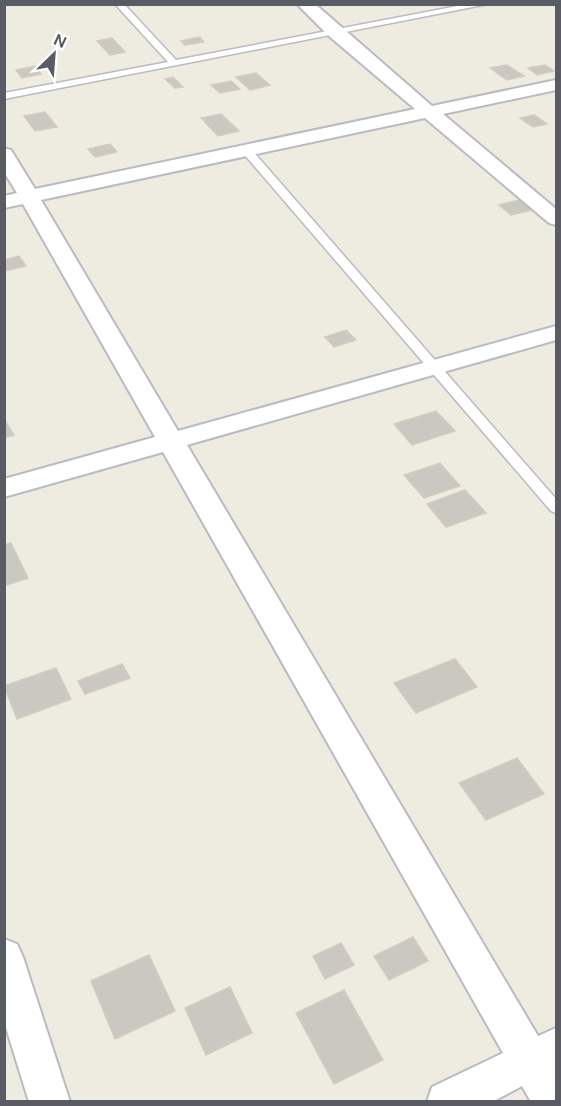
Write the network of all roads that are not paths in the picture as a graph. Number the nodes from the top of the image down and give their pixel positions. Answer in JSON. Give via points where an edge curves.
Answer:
{"nodes":[{"id":1,"x":119,"y":4,"type":"edge"},
{"id":2,"x":305,"y":4,"type":"edge"},
{"id":3,"x":484,"y":4,"type":"edge"},
{"id":4,"x":335,"y":33,"type":"junction"},
{"id":5,"x":174,"y":63,"type":"junction"},
{"id":6,"x":556,"y":85,"type":"edge"},
{"id":7,"x":4,"y":96,"type":"edge"},
{"id":8,"x":431,"y":112,"type":"junction"},
{"id":9,"x":247,"y":151,"type":"junction"},
{"id":10,"x":4,"y":154,"type":"edge"},
{"id":11,"x":17,"y":200,"type":"edge"},
{"id":12,"x":556,"y":219,"type":"edge"},
{"id":13,"x":556,"y":333,"type":"edge"},
{"id":14,"x":434,"y":368,"type":"junction"},
{"id":15,"x":171,"y":441,"type":"junction"},
{"id":16,"x":4,"y":488,"type":"edge"},
{"id":17,"x":556,"y":508,"type":"edge"},
{"id":18,"x":4,"y":957,"type":"edge"},
{"id":19,"x":543,"y":1054,"type":"edge"},
{"id":20,"x":50,"y":1101,"type":"edge"},
{"id":21,"x":447,"y":1101,"type":"edge"},
{"id":22,"x":554,"y":1101,"type":"edge"}],
"edges":[{"from":1,"to":5,"type":"lane"},
{"from":2,"to":4,"type":"street"},
{"from":3,"to":4,"type":"lane"},
{"from":4,"to":5,"type":"lane"},
{"from":4,"to":8,"type":"street"},
{"from":5,"to":7,"type":"lane"},
{"from":6,"to":8,"type":"street"},
{"from":8,"to":9,"type":"street"},
{"from":8,"to":12,"type":"street"},
{"from":9,"to":11,"type":"street"},
{"from":9,"to":14,"type":"lane"},
{"from":10,"to":11,"type":"street"},
{"from":11,"to":15,"type":"street"},
{"from":13,"to":14,"type":"street"},
{"from":14,"to":15,"type":"street"},
{"from":14,"to":17,"type":"lane"},
{"from":15,"to":16,"type":"street"},
{"from":15,"to":19,"type":"street"},
{"from":18,"to":20,"type":"street"},
{"from":19,"to":21,"type":"street"},
{"from":19,"to":22,"type":"street"}]}
